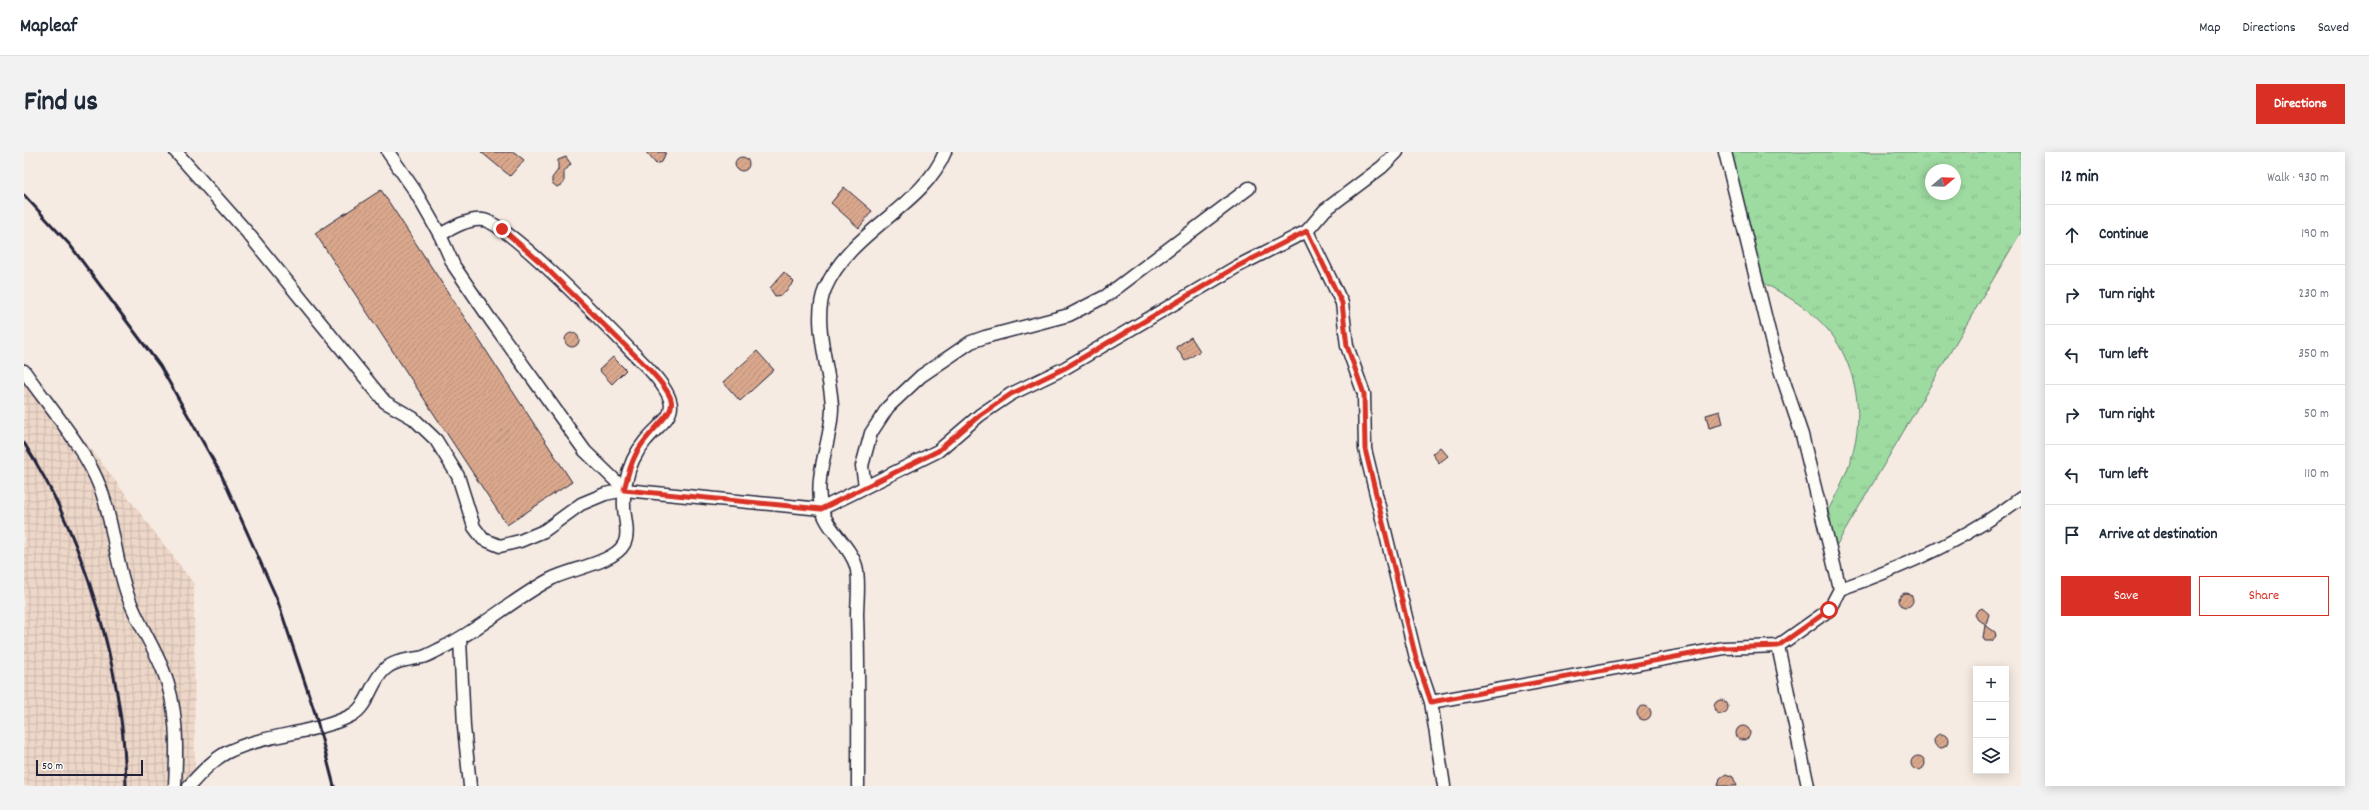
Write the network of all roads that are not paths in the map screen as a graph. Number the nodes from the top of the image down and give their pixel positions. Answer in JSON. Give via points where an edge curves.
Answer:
{"nodes":[{"id":1,"x":176,"y":152,"type":"edge"},
{"id":2,"x":388,"y":152,"type":"edge"},
{"id":3,"x":945,"y":152,"type":"edge"},
{"id":4,"x":1397,"y":152,"type":"edge"},
{"id":5,"x":1725,"y":152,"type":"edge"},
{"id":6,"x":1249,"y":188,"type":"dead end"},
{"id":7,"x":1307,"y":231,"type":"junction"},
{"id":8,"x":440,"y":235,"type":"junction"},
{"id":9,"x":24,"y":371,"type":"edge"},
{"id":10,"x":865,"y":486,"type":"junction"},
{"id":11,"x":624,"y":490,"type":"junction"},
{"id":12,"x":2021,"y":498,"type":"edge"},
{"id":13,"x":821,"y":509,"type":"junction"},
{"id":14,"x":1840,"y":588,"type":"junction"},
{"id":15,"x":460,"y":639,"type":"junction"},
{"id":16,"x":1778,"y":646,"type":"junction"},
{"id":17,"x":1431,"y":702,"type":"junction"},
{"id":18,"x":174,"y":786,"type":"edge"},
{"id":19,"x":189,"y":786,"type":"edge"},
{"id":20,"x":470,"y":786,"type":"edge"},
{"id":21,"x":858,"y":786,"type":"edge"},
{"id":22,"x":1444,"y":786,"type":"edge"},
{"id":23,"x":1808,"y":786,"type":"edge"}],
"edges":[{"from":1,"to":11,"type":"street","via":[[246,231],[385,402],[413,418],[436,440],[458,476],[474,527],[483,540],[500,546],[520,541],[544,531],[580,504]]},
{"from":2,"to":8,"type":"street","via":[[415,191]]},
{"from":3,"to":13,"type":"street","via":[[938,168],[851,250],[834,271],[824,292],[822,343],[832,407],[830,428],[822,459],[819,491]]},
{"from":4,"to":7,"type":"street","via":[[1382,167],[1325,210]]},
{"from":5,"to":14,"type":"street","via":[[1774,352],[1802,435]]},
{"from":6,"to":10,"type":"street","via":[[1106,296],[1069,315],[984,336],[921,376],[888,407],[871,433],[862,466]]},
{"from":7,"to":10,"type":"street","via":[[1238,266],[1065,368],[1011,394],[980,415],[938,451]]},
{"from":7,"to":17,"type":"street","via":[[1342,303],[1347,346],[1364,394],[1365,449],[1416,658]]},
{"from":8,"to":11,"type":"street","via":[[454,266],[553,407],[585,451]]},
{"from":8,"to":11,"type":"street","via":[[471,221],[482,219],[492,222],[540,262],[664,385],[672,406],[667,417],[632,461]]},
{"from":9,"to":18,"type":"street","via":[[88,462],[100,487],[129,599],[163,670],[174,707],[177,753]]},
{"from":10,"to":13,"type":"street"},
{"from":11,"to":13,"type":"street"},
{"from":11,"to":15,"type":"street","via":[[627,534],[624,545],[612,555],[550,580]]},
{"from":12,"to":14,"type":"street","via":[[1987,523],[1890,572]]},
{"from":13,"to":21,"type":"street","via":[[856,566],[859,658]]},
{"from":14,"to":16,"type":"street","via":[[1829,610]]},
{"from":15,"to":19,"type":"street","via":[[425,656],[398,662],[383,671],[354,714],[319,727],[232,750],[209,765]]},
{"from":15,"to":20,"type":"street"},
{"from":16,"to":17,"type":"street","via":[[1724,648]]},
{"from":16,"to":23,"type":"street"},
{"from":17,"to":22,"type":"street"}]}
